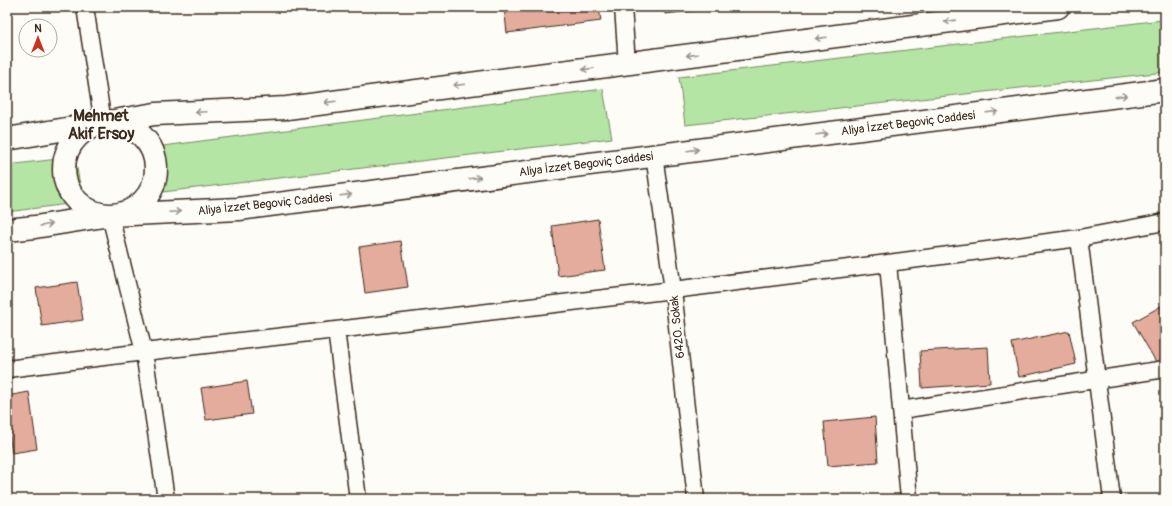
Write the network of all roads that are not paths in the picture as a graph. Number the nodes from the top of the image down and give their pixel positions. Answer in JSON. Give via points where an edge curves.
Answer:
{"nodes":[{"id":1,"x":85,"y":7,"type":"edge"},
{"id":2,"x":623,"y":7,"type":"edge"},
{"id":3,"x":1058,"y":7,"type":"edge"},
{"id":4,"x":1004,"y":10,"type":"edge"},
{"id":5,"x":627,"y":64,"type":"junction"},
{"id":6,"x":1165,"y":90,"type":"edge"},
{"id":7,"x":103,"y":123,"type":"junction"},
{"id":8,"x":7,"y":139,"type":"edge"},
{"id":9,"x":654,"y":155,"type":"junction"},
{"id":10,"x":110,"y":215,"type":"junction"},
{"id":11,"x":1165,"y":222,"type":"edge"},
{"id":12,"x":7,"y":230,"type":"edge"},
{"id":13,"x":1079,"y":238,"type":"junction"},
{"id":14,"x":888,"y":263,"type":"junction"},
{"id":15,"x":673,"y":290,"type":"junction"},
{"id":16,"x":336,"y":330,"type":"junction"},
{"id":17,"x":144,"y":352,"type":"junction"},
{"id":18,"x":7,"y":369,"type":"edge"},
{"id":19,"x":1165,"y":370,"type":"edge"},
{"id":20,"x":1097,"y":380,"type":"junction"},
{"id":21,"x":901,"y":410,"type":"junction"},
{"id":22,"x":166,"y":499,"type":"edge"},
{"id":23,"x":358,"y":499,"type":"edge"},
{"id":24,"x":696,"y":499,"type":"edge"},
{"id":25,"x":909,"y":499,"type":"edge"},
{"id":26,"x":1112,"y":499,"type":"edge"}],
"edges":[{"from":1,"to":7,"type":"street"},
{"from":2,"to":5,"type":"street"},
{"from":3,"to":4,"type":"main road"},
{"from":4,"to":5,"type":"main road","one_way":true},
{"from":5,"to":7,"type":"main road","one_way":true,"via":[[287,108],[155,114]]},
{"from":9,"to":6,"type":"main road","name":"Aliya İzzet Begoviç Caddesi","one_way":true},
{"from":7,"to":8,"type":"main road"},
{"from":7,"to":10,"type":"main road","via":[[88,127],[76,136],[67,150],[63,164],[64,180],[71,194],[81,205],[94,212]]},
{"from":7,"to":10,"type":"main road","via":[[118,123],[132,128],[153,150],[156,165],[155,180],[149,194],[138,206],[125,213]]},
{"from":10,"to":9,"type":"main road","name":"Aliya İzzet Begoviç Caddesi","one_way":true,"via":[[239,209]]},
{"from":9,"to":15,"type":"street","name":"6420. Sokak"},
{"from":12,"to":10,"type":"main road","name":"Aliya İzzet Begoviç Caddesi","one_way":true},
{"from":10,"to":17,"type":"street"},
{"from":11,"to":13,"type":"street"},
{"from":13,"to":14,"type":"street"},
{"from":13,"to":20,"type":"street"},
{"from":14,"to":15,"type":"street"},
{"from":14,"to":21,"type":"street"},
{"from":15,"to":16,"type":"street"},
{"from":15,"to":24,"type":"street","name":"6420. Sokak"},
{"from":16,"to":17,"type":"street"},
{"from":16,"to":23,"type":"street"},
{"from":17,"to":18,"type":"street"},
{"from":17,"to":22,"type":"street"},
{"from":19,"to":20,"type":"street"},
{"from":20,"to":21,"type":"street"},
{"from":20,"to":26,"type":"street"},
{"from":21,"to":25,"type":"street"}]}
